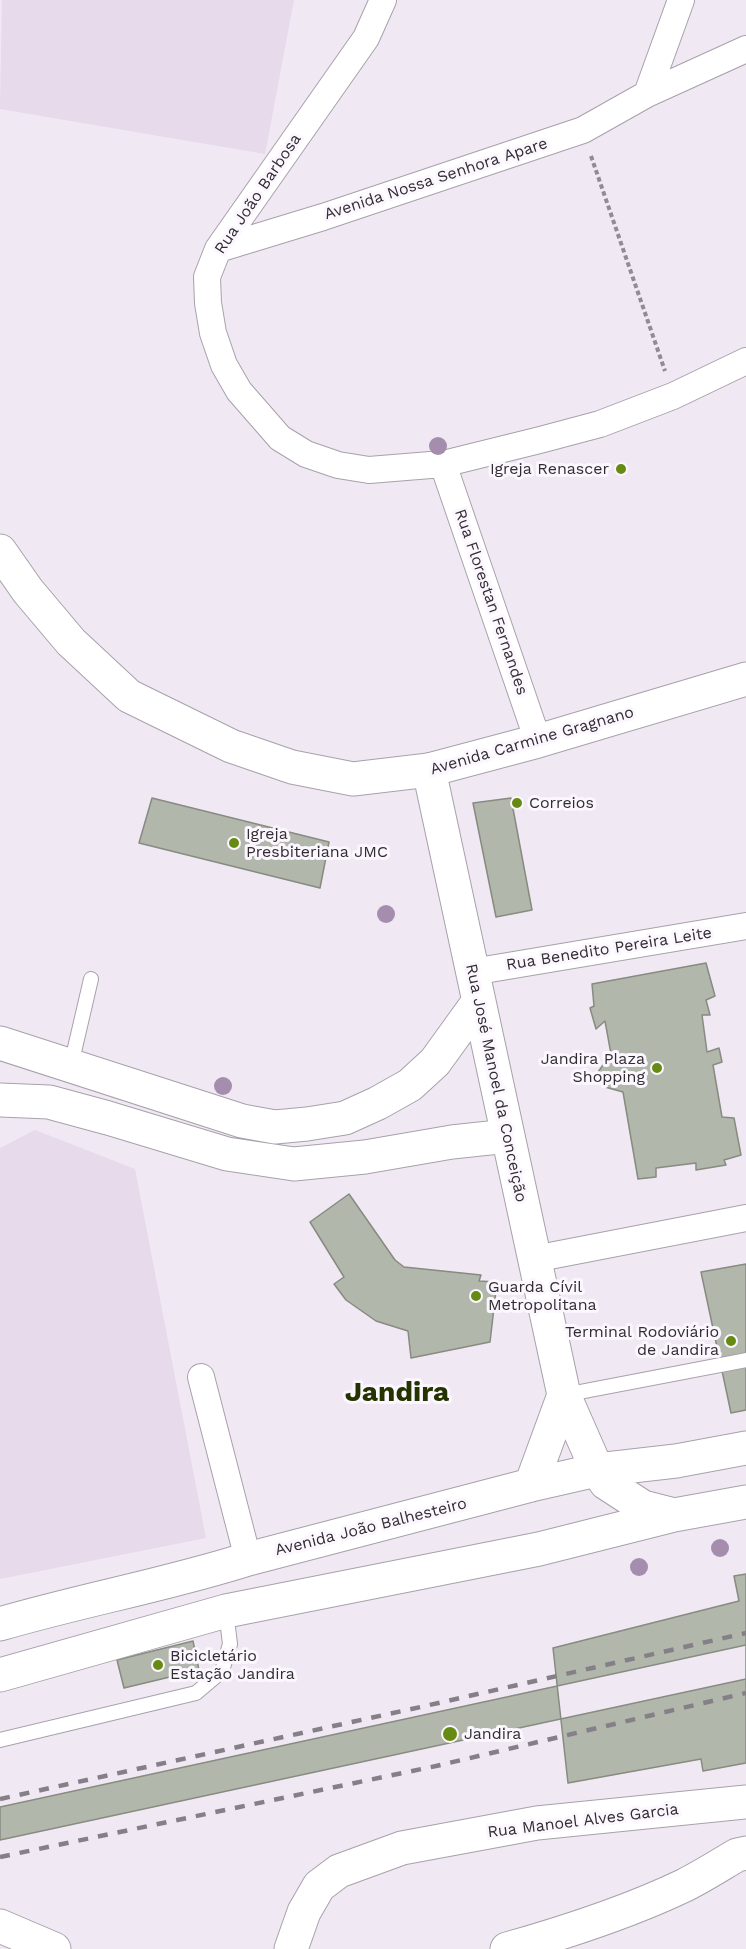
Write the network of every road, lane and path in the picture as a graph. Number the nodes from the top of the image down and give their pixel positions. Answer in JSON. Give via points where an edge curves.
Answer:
{"nodes":[{"id":1,"x":383,"y":0,"type":"edge"},
{"id":2,"x":681,"y":0,"type":"edge"},
{"id":3,"x":746,"y":49,"type":"edge"},
{"id":4,"x":647,"y":94,"type":"junction"},
{"id":5,"x":583,"y":130,"type":"junction"},
{"id":6,"x":218,"y":249,"type":"junction"},
{"id":7,"x":746,"y":361,"type":"edge"},
{"id":8,"x":673,"y":396,"type":"junction"},
{"id":9,"x":443,"y":464,"type":"junction"},
{"id":10,"x":0,"y":551,"type":"edge"},
{"id":11,"x":746,"y":679,"type":"edge"},
{"id":12,"x":538,"y":741,"type":"junction"},
{"id":13,"x":429,"y":770,"type":"junction"},
{"id":14,"x":746,"y":926,"type":"edge"},
{"id":15,"x":91,"y":979,"type":"dead end"},
{"id":16,"x":476,"y":986,"type":"junction"},
{"id":17,"x":0,"y":1043,"type":"edge"},
{"id":18,"x":71,"y":1065,"type":"junction"},
{"id":19,"x":0,"y":1100,"type":"edge"},
{"id":20,"x":508,"y":1136,"type":"junction"},
{"id":21,"x":746,"y":1218,"type":"edge"},
{"id":22,"x":534,"y":1259,"type":"junction"},
{"id":23,"x":746,"y":1360,"type":"edge"},
{"id":24,"x":201,"y":1377,"type":"dead end"},
{"id":25,"x":564,"y":1395,"type":"junction"},
{"id":26,"x":746,"y":1448,"type":"edge"},
{"id":27,"x":597,"y":1470,"type":"junction"},
{"id":28,"x":531,"y":1485,"type":"junction"},
{"id":29,"x":746,"y":1502,"type":"edge"},
{"id":30,"x":674,"y":1515,"type":"junction"},
{"id":31,"x":248,"y":1558,"type":"junction"},
{"id":32,"x":226,"y":1611,"type":"junction"},
{"id":33,"x":0,"y":1624,"type":"edge"},
{"id":34,"x":0,"y":1675,"type":"edge"},
{"id":35,"x":0,"y":1740,"type":"edge"},
{"id":36,"x":746,"y":1802,"type":"edge"},
{"id":37,"x":746,"y":1853,"type":"edge"},
{"id":38,"x":746,"y":1877,"type":"edge"},
{"id":39,"x":686,"y":1884,"type":"junction"},
{"id":40,"x":0,"y":1926,"type":"edge"},
{"id":41,"x":54,"y":1949,"type":"edge"},
{"id":42,"x":291,"y":1949,"type":"edge"},
{"id":43,"x":507,"y":1949,"type":"edge"}],
"edges":[{"from":1,"to":6,"type":"street","name":"Rua João Barbosa","via":[[366,38]]},
{"from":2,"to":4,"type":"street"},
{"from":3,"to":4,"type":"street","name":"Avenida Nossa Senhora Apare"},
{"from":4,"to":5,"type":"street","name":"Avenida Nossa Senhora Apare"},
{"from":5,"to":6,"type":"street","name":"Avenida Nossa Senhora Apare"},
{"from":5,"to":8,"type":"path"},
{"from":6,"to":9,"type":"street","name":"Rua João Barbosa","via":[[207,277],[213,333],[238,391],[280,438],[306,454],[369,470]]},
{"from":7,"to":8,"type":"street","name":"Rua João Barbosa"},
{"from":8,"to":9,"type":"street","name":"Rua João Barbosa","via":[[600,424]]},
{"from":9,"to":12,"type":"street","name":"Rua Florestan Fernandes"},
{"from":10,"to":13,"type":"main road","name":"Avenida Carmine Gragnano","via":[[70,642],[129,696],[231,746],[292,767],[353,779]]},
{"from":11,"to":12,"type":"main road","name":"Avenida Carmine Gragnano"},
{"from":12,"to":13,"type":"main road","name":"Avenida Carmine Gragnano"},
{"from":13,"to":16,"type":"main road","name":"Rua José Manoel da Conceição"},
{"from":14,"to":16,"type":"street","name":"Rua Benedito Pereira Leite"},
{"from":15,"to":18,"type":"lane"},
{"from":16,"to":18,"type":"main road","via":[[435,1062],[410,1085],[345,1118],[275,1127],[242,1121]]},
{"from":16,"to":20,"type":"main road","name":"Rua José Manoel da Conceição"},
{"from":17,"to":18,"type":"main road"},
{"from":19,"to":20,"type":"main road","via":[[49,1102],[227,1154],[294,1164]]},
{"from":20,"to":22,"type":"main road","name":"Rua José Manoel da Conceição"},
{"from":21,"to":22,"type":"street"},
{"from":22,"to":25,"type":"main road","name":"Rua José Manoel da Conceição"},
{"from":23,"to":25,"type":"lane"},
{"from":24,"to":31,"type":"street"},
{"from":25,"to":27,"type":"main road","name":"Rua José Manoel da Conceição"},
{"from":25,"to":28,"type":"main road"},
{"from":26,"to":27,"type":"main road","name":"Avenida João Balhesteiro"},
{"from":27,"to":28,"type":"main road","name":"Avenida João Balhesteiro"},
{"from":27,"to":30,"type":"main road","via":[[606,1483],[643,1507]]},
{"from":28,"to":31,"type":"main road","name":"Avenida João Balhesteiro"},
{"from":29,"to":30,"type":"main road"},
{"from":30,"to":32,"type":"main road","via":[[539,1549]]},
{"from":31,"to":33,"type":"main road","name":"Avenida João Balhesteiro"},
{"from":32,"to":34,"type":"main road"},
{"from":32,"to":35,"type":"lane","via":[[230,1644],[222,1671],[196,1693]]},
{"from":36,"to":42,"type":"main road","name":"Rua Manoel Alves Garcia","via":[[537,1823],[402,1848],[339,1871],[319,1886],[304,1912]]},
{"from":37,"to":39,"type":"main road"},
{"from":38,"to":39,"type":"main road"},
{"from":39,"to":43,"type":"main road","via":[[641,1904]]},
{"from":40,"to":41,"type":"main road"}]}
